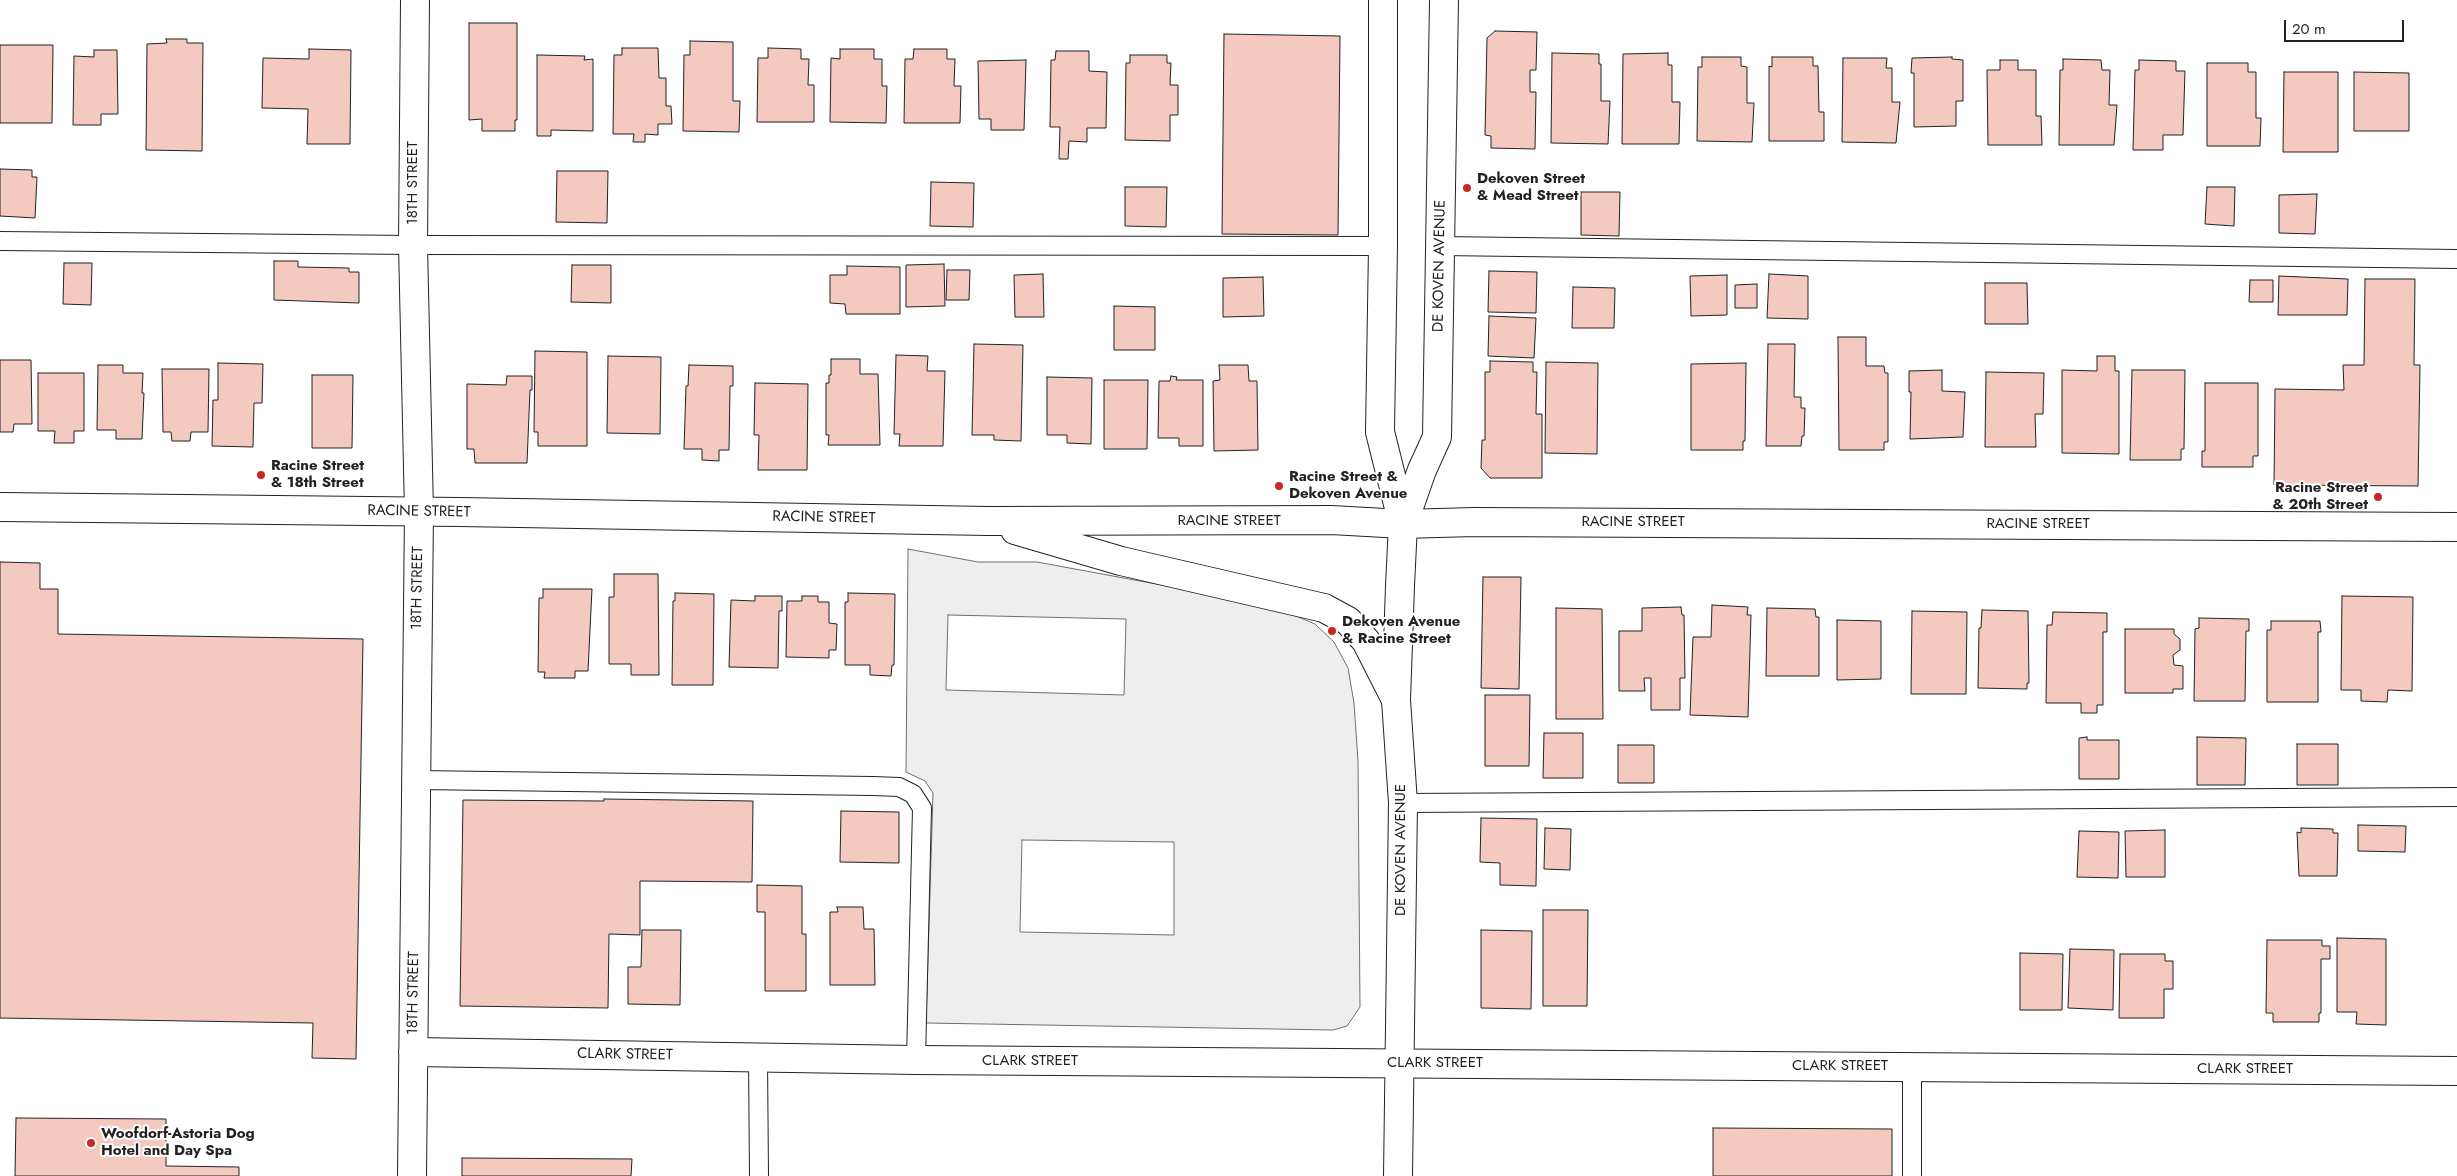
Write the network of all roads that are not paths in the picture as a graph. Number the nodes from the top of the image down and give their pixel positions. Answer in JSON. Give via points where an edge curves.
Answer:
{"nodes":[{"id":1,"x":415,"y":0,"type":"edge"},
{"id":2,"x":1383,"y":0,"type":"edge"},
{"id":3,"x":1444,"y":0,"type":"edge"},
{"id":4,"x":0,"y":241,"type":"edge"},
{"id":5,"x":413,"y":245,"type":"junction"},
{"id":6,"x":1383,"y":246,"type":"junction"},
{"id":7,"x":1440,"y":246,"type":"junction"},
{"id":8,"x":2457,"y":259,"type":"edge"},
{"id":9,"x":0,"y":507,"type":"edge"},
{"id":10,"x":419,"y":512,"type":"junction"},
{"id":11,"x":988,"y":522,"type":"junction"},
{"id":12,"x":1403,"y":524,"type":"junction"},
{"id":13,"x":2457,"y":527,"type":"edge"},
{"id":14,"x":1396,"y":700,"type":"junction"},
{"id":15,"x":416,"y":780,"type":"junction"},
{"id":16,"x":2457,"y":796,"type":"edge"},
{"id":17,"x":1403,"y":803,"type":"junction"},
{"id":18,"x":413,"y":1052,"type":"junction"},
{"id":19,"x":758,"y":1058,"type":"junction"},
{"id":20,"x":916,"y":1060,"type":"junction"},
{"id":21,"x":1399,"y":1062,"type":"junction"},
{"id":22,"x":1912,"y":1066,"type":"junction"},
{"id":23,"x":2457,"y":1071,"type":"edge"},
{"id":24,"x":412,"y":1176,"type":"edge"},
{"id":25,"x":759,"y":1176,"type":"edge"},
{"id":26,"x":1398,"y":1176,"type":"edge"},
{"id":27,"x":1912,"y":1176,"type":"edge"}],
"edges":[{"from":1,"to":5,"type":"street","name":"18TH STREET"},
{"from":2,"to":6,"type":"street","name":"DE KOVEN AVENUE"},
{"from":3,"to":7,"type":"street","name":"DE KOVEN AVENUE"},
{"from":4,"to":5,"type":"lane"},
{"from":5,"to":6,"type":"lane"},
{"from":5,"to":10,"type":"street","name":"18TH STREET"},
{"from":6,"to":12,"type":"street","name":"DE KOVEN AVENUE","via":[[1380,432]]},
{"from":7,"to":8,"type":"lane"},
{"from":7,"to":12,"type":"street","name":"DE KOVEN AVENUE","via":[[1438,437],[1422,470]]},
{"from":9,"to":10,"type":"street","name":"RACINE STREET"},
{"from":10,"to":11,"type":"street","name":"RACINE STREET"},
{"from":10,"to":15,"type":"street","name":"18TH STREET"},
{"from":11,"to":12,"type":"street","name":"RACINE STREET","via":[[1331,520]]},
{"from":11,"to":14,"type":"street","via":[[1121,562],[1324,608],[1348,621],[1366,641]]},
{"from":12,"to":13,"type":"street","name":"RACINE STREET"},
{"from":12,"to":14,"type":"street","name":"DE KOVEN AVENUE"},
{"from":14,"to":17,"type":"street","name":"DE KOVEN AVENUE"},
{"from":15,"to":18,"type":"street","name":"18TH STREET"},
{"from":15,"to":20,"type":"lane","via":[[873,786],[899,787],[913,794],[922,808]]},
{"from":16,"to":17,"type":"lane"},
{"from":17,"to":21,"type":"street","name":"DE KOVEN AVENUE"},
{"from":18,"to":19,"type":"street","name":"CLARK STREET"},
{"from":18,"to":24,"type":"street","name":"18TH STREET"},
{"from":19,"to":20,"type":"street","name":"CLARK STREET"},
{"from":19,"to":25,"type":"lane"},
{"from":20,"to":21,"type":"street","name":"CLARK STREET"},
{"from":21,"to":22,"type":"street","name":"CLARK STREET"},
{"from":21,"to":26,"type":"street","name":"DE KOVEN AVENUE"},
{"from":22,"to":23,"type":"street","name":"CLARK STREET"},
{"from":22,"to":27,"type":"lane"}]}
